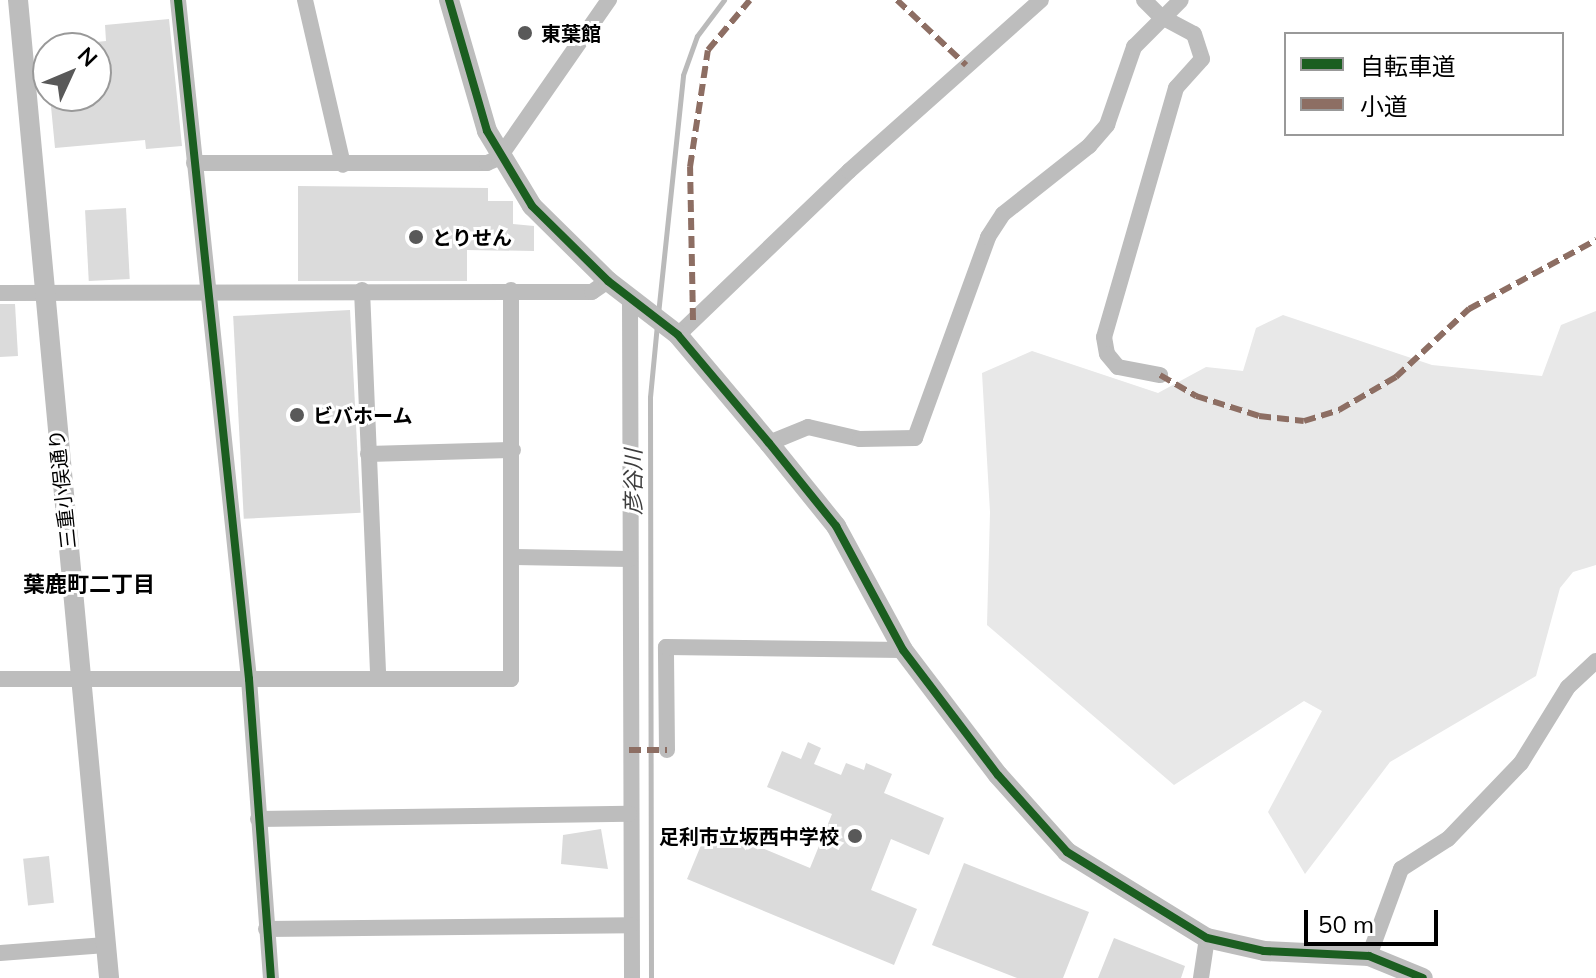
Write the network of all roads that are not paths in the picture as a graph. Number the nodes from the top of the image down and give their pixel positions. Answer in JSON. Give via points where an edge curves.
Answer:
{"nodes":[{"id":1,"x":18,"y":0,"type":"edge"},
{"id":2,"x":178,"y":0,"type":"edge"},
{"id":3,"x":305,"y":0,"type":"edge"},
{"id":4,"x":449,"y":0,"type":"edge"},
{"id":5,"x":609,"y":0,"type":"edge"},
{"id":6,"x":1041,"y":0,"type":"edge"},
{"id":7,"x":1144,"y":0,"type":"edge"},
{"id":8,"x":1181,"y":0,"type":"edge"},
{"id":9,"x":1160,"y":16,"type":"junction"},
{"id":10,"x":499,"y":158,"type":"junction"},
{"id":11,"x":194,"y":163,"type":"junction"},
{"id":12,"x":343,"y":165,"type":"junction"},
{"id":13,"x":608,"y":281,"type":"junction"},
{"id":14,"x":205,"y":290,"type":"junction"},
{"id":15,"x":362,"y":290,"type":"junction"},
{"id":16,"x":511,"y":290,"type":"junction"},
{"id":17,"x":0,"y":293,"type":"edge"},
{"id":18,"x":43,"y":293,"type":"junction"},
{"id":19,"x":636,"y":305,"type":"junction"},
{"id":20,"x":674,"y":332,"type":"junction"},
{"id":21,"x":1160,"y":375,"type":"dead end"},
{"id":22,"x":769,"y":443,"type":"junction"},
{"id":23,"x":513,"y":450,"type":"junction"},
{"id":24,"x":368,"y":454,"type":"junction"},
{"id":25,"x":514,"y":557,"type":"junction"},
{"id":26,"x":630,"y":559,"type":"junction"},
{"id":27,"x":903,"y":650,"type":"junction"},
{"id":28,"x":1596,"y":661,"type":"edge"},
{"id":29,"x":0,"y":679,"type":"edge"},
{"id":30,"x":249,"y":679,"type":"junction"},
{"id":31,"x":378,"y":679,"type":"junction"},
{"id":32,"x":80,"y":680,"type":"junction"},
{"id":33,"x":667,"y":750,"type":"dead end"},
{"id":34,"x":629,"y":814,"type":"junction"},
{"id":35,"x":258,"y":819,"type":"junction"},
{"id":36,"x":631,"y":925,"type":"junction"},
{"id":37,"x":266,"y":929,"type":"junction"},
{"id":38,"x":1207,"y":938,"type":"junction"},
{"id":39,"x":106,"y":945,"type":"junction"},
{"id":40,"x":2,"y":949,"type":"edge"},
{"id":41,"x":1369,"y":956,"type":"junction"},
{"id":42,"x":109,"y":978,"type":"edge"},
{"id":43,"x":271,"y":978,"type":"edge"},
{"id":44,"x":632,"y":978,"type":"edge"},
{"id":45,"x":1201,"y":978,"type":"edge"},
{"id":46,"x":1423,"y":978,"type":"edge"}],
"edges":[{"from":1,"to":18,"type":"street","name":"三重小俣通り"},
{"from":2,"to":11,"type":"street"},
{"from":3,"to":12,"type":"street"},
{"from":4,"to":10,"type":"street","via":[[477,104]]},
{"from":5,"to":10,"type":"street"},
{"from":6,"to":20,"type":"street"},
{"from":7,"to":9,"type":"street"},
{"from":8,"to":9,"type":"street"},
{"from":9,"to":21,"type":"street","via":[[1194,34],[1202,59],[1176,88],[1104,337],[1107,354],[1118,367]]},
{"from":9,"to":22,"type":"street","via":[[1134,47],[1107,125],[1089,146],[1003,214],[988,237],[915,438],[860,439],[808,427]]},
{"from":10,"to":12,"type":"street","via":[[476,166]]},
{"from":10,"to":13,"type":"street","via":[[557,234]]},
{"from":11,"to":12,"type":"street"},
{"from":11,"to":14,"type":"street"},
{"from":13,"to":16,"type":"street","via":[[592,292]]},
{"from":13,"to":19,"type":"street"},
{"from":14,"to":15,"type":"street"},
{"from":14,"to":18,"type":"street"},
{"from":14,"to":30,"type":"street"},
{"from":15,"to":16,"type":"street"},
{"from":15,"to":24,"type":"street"},
{"from":16,"to":23,"type":"street"},
{"from":17,"to":18,"type":"street"},
{"from":18,"to":32,"type":"street","name":"三重小俣通り"},
{"from":19,"to":20,"type":"street"},
{"from":19,"to":26,"type":"street"},
{"from":20,"to":22,"type":"street"},
{"from":22,"to":27,"type":"street","via":[[836,526]]},
{"from":23,"to":24,"type":"street"},
{"from":23,"to":25,"type":"street"},
{"from":24,"to":31,"type":"street"},
{"from":25,"to":26,"type":"street"},
{"from":25,"to":31,"type":"street","via":[[511,679]]},
{"from":26,"to":34,"type":"street"},
{"from":27,"to":33,"type":"street","via":[[666,647]]},
{"from":27,"to":38,"type":"street","via":[[998,775],[1067,852]]},
{"from":28,"to":41,"type":"street","via":[[1568,687],[1521,763],[1448,839],[1401,869]]},
{"from":29,"to":32,"type":"street"},
{"from":30,"to":31,"type":"street"},
{"from":30,"to":32,"type":"street"},
{"from":30,"to":35,"type":"street"},
{"from":32,"to":39,"type":"street","name":"三重小俣通り"},
{"from":34,"to":35,"type":"street"},
{"from":34,"to":36,"type":"street"},
{"from":35,"to":37,"type":"street"},
{"from":36,"to":37,"type":"street"},
{"from":36,"to":44,"type":"street"},
{"from":37,"to":43,"type":"street"},
{"from":38,"to":41,"type":"street","via":[[1264,951]]},
{"from":38,"to":45,"type":"street"},
{"from":39,"to":40,"type":"street"},
{"from":39,"to":42,"type":"street","name":"三重小俣通り"},
{"from":41,"to":46,"type":"street"}]}
